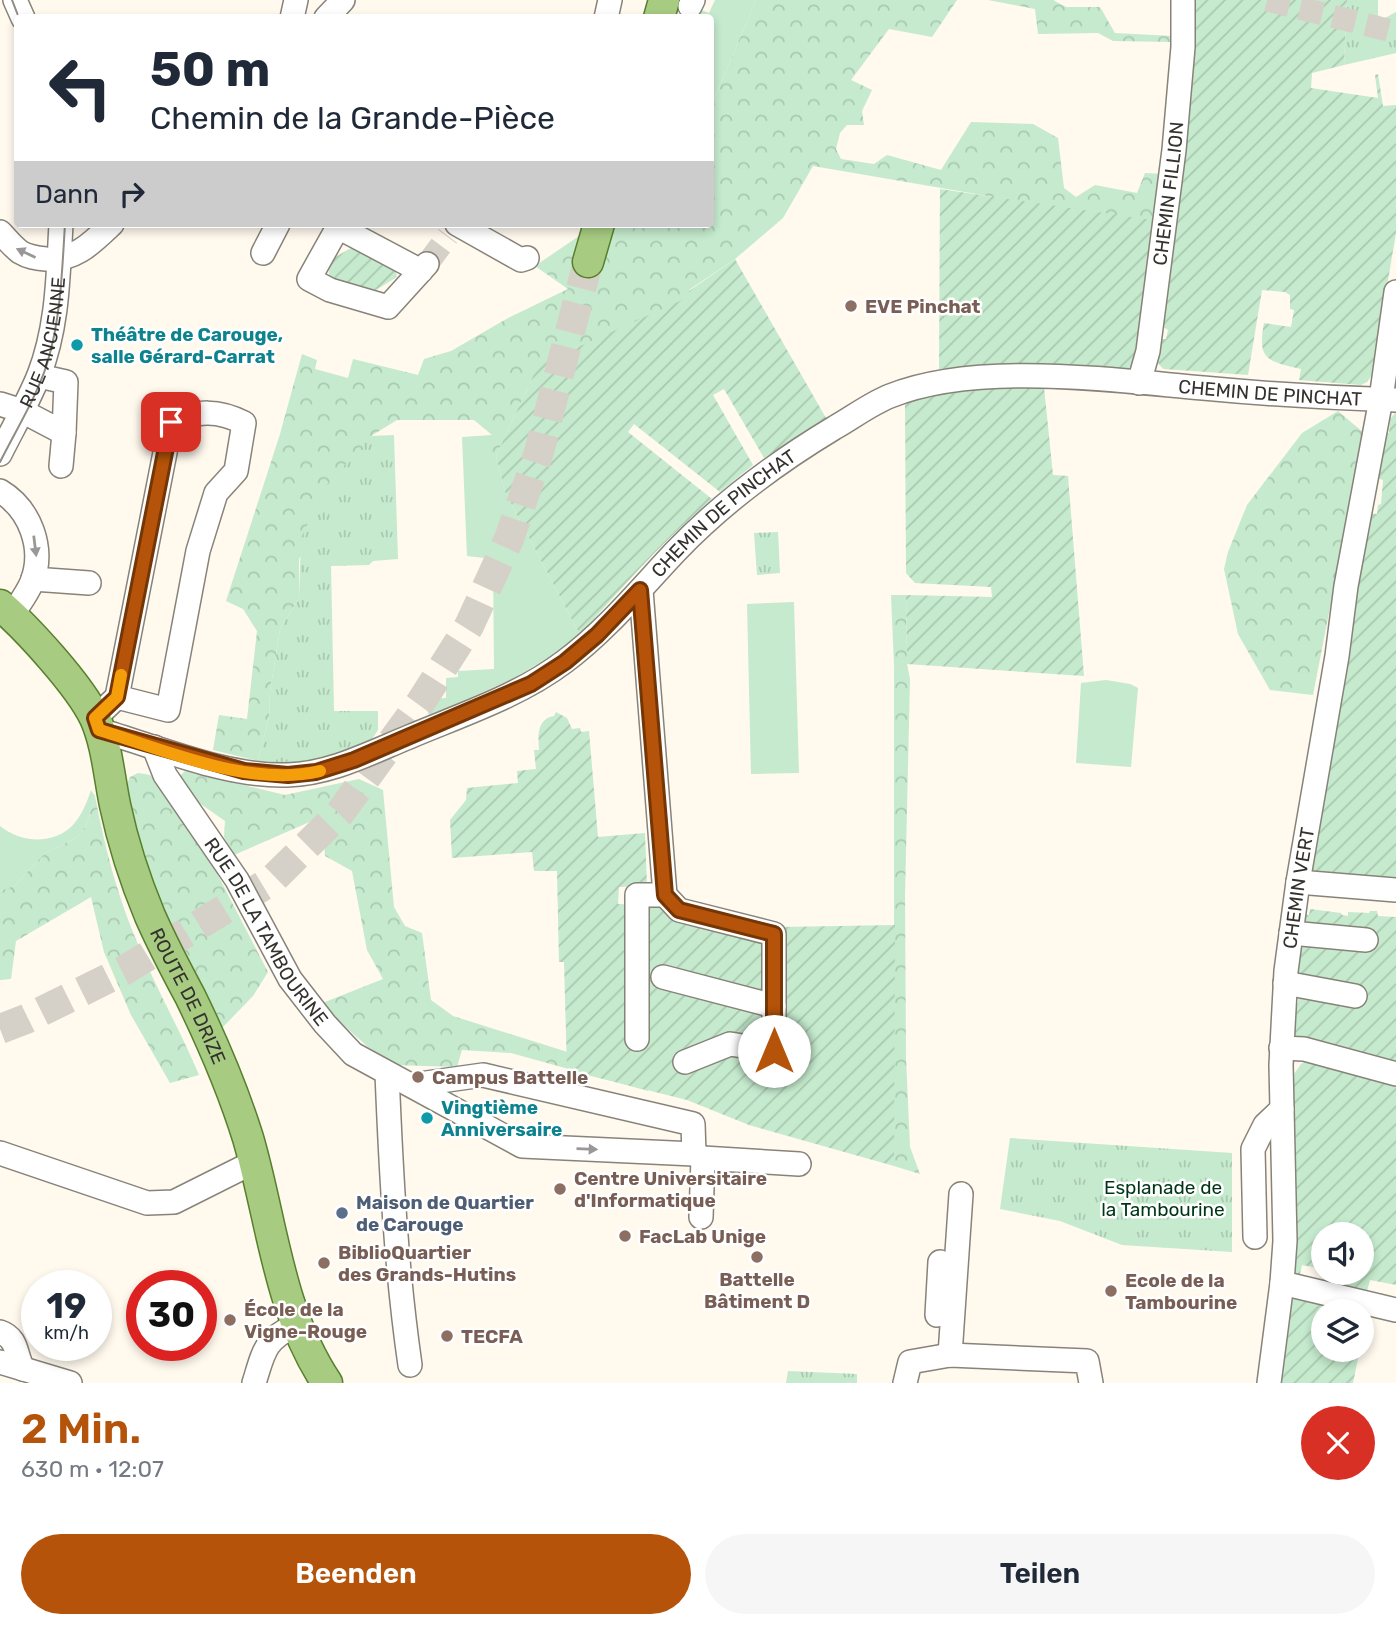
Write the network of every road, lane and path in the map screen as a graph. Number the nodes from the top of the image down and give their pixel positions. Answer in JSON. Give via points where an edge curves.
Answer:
{"nodes":[{"id":1,"x":343,"y":0,"type":"edge"},
{"id":2,"x":1183,"y":0,"type":"edge"},
{"id":3,"x":682,"y":2,"type":"edge"},
{"id":4,"x":330,"y":14,"type":"edge"},
{"id":5,"x":665,"y":14,"type":"edge"},
{"id":6,"x":61,"y":228,"type":"edge"},
{"id":7,"x":108,"y":228,"type":"edge"},
{"id":8,"x":276,"y":228,"type":"edge"},
{"id":9,"x":334,"y":228,"type":"edge"},
{"id":10,"x":339,"y":228,"type":"edge"},
{"id":11,"x":453,"y":228,"type":"edge"},
{"id":12,"x":598,"y":228,"type":"edge"},
{"id":13,"x":0,"y":232,"type":"edge"},
{"id":14,"x":263,"y":253,"type":"dead end"},
{"id":15,"x":527,"y":258,"type":"dead end"},
{"id":16,"x":60,"y":260,"type":"junction"},
{"id":17,"x":588,"y":262,"type":"tunnel mouth"},
{"id":18,"x":1396,"y":292,"type":"edge"},
{"id":19,"x":38,"y":376,"type":"junction"},
{"id":20,"x":1139,"y":383,"type":"junction"},
{"id":21,"x":1389,"y":400,"type":"edge"},
{"id":22,"x":11,"y":407,"type":"edge"},
{"id":23,"x":64,"y":433,"type":"junction"},
{"id":24,"x":0,"y":454,"type":"edge"},
{"id":25,"x":61,"y":466,"type":"dead end"},
{"id":26,"x":0,"y":491,"type":"edge"},
{"id":27,"x":33,"y":579,"type":"junction"},
{"id":28,"x":89,"y":583,"type":"dead end"},
{"id":29,"x":0,"y":587,"type":"edge"},
{"id":30,"x":640,"y":590,"type":"junction"},
{"id":31,"x":8,"y":618,"type":"edge"},
{"id":32,"x":117,"y":697,"type":"junction"},
{"id":33,"x":97,"y":724,"type":"junction"},
{"id":34,"x":154,"y":747,"type":"junction"},
{"id":35,"x":1298,"y":883,"type":"junction"},
{"id":36,"x":1396,"y":890,"type":"edge"},
{"id":37,"x":665,"y":895,"type":"junction"},
{"id":38,"x":1291,"y":933,"type":"junction"},
{"id":39,"x":1366,"y":940,"type":"dead end"},
{"id":40,"x":663,"y":976,"type":"dead end"},
{"id":41,"x":1285,"y":983,"type":"junction"},
{"id":42,"x":1354,"y":996,"type":"dead end"},
{"id":43,"x":774,"y":1006,"type":"junction"},
{"id":44,"x":637,"y":1040,"type":"dead end"},
{"id":45,"x":1281,"y":1048,"type":"junction"},
{"id":46,"x":685,"y":1062,"type":"dead end"},
{"id":47,"x":387,"y":1073,"type":"junction"},
{"id":48,"x":1396,"y":1074,"type":"edge"},
{"id":49,"x":412,"y":1085,"type":"junction"},
{"id":50,"x":1282,"y":1109,"type":"junction"},
{"id":51,"x":0,"y":1153,"type":"edge"},
{"id":52,"x":698,"y":1156,"type":"junction"},
{"id":53,"x":254,"y":1162,"type":"junction"},
{"id":54,"x":799,"y":1164,"type":"dead end"},
{"id":55,"x":961,"y":1194,"type":"dead end"},
{"id":56,"x":701,"y":1217,"type":"dead end"},
{"id":57,"x":1285,"y":1241,"type":"junction"},
{"id":58,"x":940,"y":1262,"type":"dead end"},
{"id":59,"x":1282,"y":1283,"type":"junction"},
{"id":60,"x":1396,"y":1310,"type":"edge"},
{"id":61,"x":296,"y":1325,"type":"junction"},
{"id":62,"x":0,"y":1332,"type":"edge"},
{"id":63,"x":942,"y":1356,"type":"junction"},
{"id":64,"x":0,"y":1362,"type":"edge"},
{"id":65,"x":410,"y":1365,"type":"dead end"},
{"id":66,"x":20,"y":1376,"type":"edge"},
{"id":67,"x":70,"y":1383,"type":"edge"},
{"id":68,"x":254,"y":1383,"type":"edge"},
{"id":69,"x":327,"y":1383,"type":"edge"},
{"id":70,"x":905,"y":1383,"type":"edge"},
{"id":71,"x":1091,"y":1383,"type":"edge"},
{"id":72,"x":1269,"y":1383,"type":"edge"}],
"edges":[{"from":1,"to":4,"type":"street"},
{"from":2,"to":20,"type":"street","name":"CHEMIN FILLION","via":[[1174,150],[1148,351]]},
{"from":3,"to":5,"type":"main road"},
{"from":6,"to":16,"type":"street","name":"RUE ANCIENNE"},
{"from":7,"to":16,"type":"street","via":[[89,246]]},
{"from":8,"to":14,"type":"street"},
{"from":9,"to":10,"type":"street","via":[[309,279],[330,290],[388,307],[424,267]]},
{"from":11,"to":15,"type":"street","via":[[521,260]]},
{"from":12,"to":17,"type":"main road"},
{"from":16,"to":13,"type":"street","one_way":true,"via":[[26,255]]},
{"from":16,"to":19,"type":"street","name":"RUE ANCIENNE","via":[[53,324]]},
{"from":18,"to":21,"type":"street","name":"CHEMIN VERT"},
{"from":19,"to":22,"type":"street","name":"RUE ANCIENNE"},
{"from":19,"to":23,"type":"street","via":[[66,382]]},
{"from":20,"to":21,"type":"street","name":"CHEMIN DE PINCHAT"},
{"from":20,"to":30,"type":"street","name":"CHEMIN DE PINCHAT","via":[[986,377],[930,384],[887,397],[796,452],[726,504]]},
{"from":21,"to":35,"type":"street","name":"CHEMIN VERT","via":[[1346,586]]},
{"from":22,"to":23,"type":"street"},
{"from":22,"to":24,"type":"street","name":"RUE ANCIENNE"},
{"from":23,"to":25,"type":"street"},
{"from":26,"to":27,"type":"street","one_way":true,"via":[[22,510],[33,532]]},
{"from":27,"to":28,"type":"street"},
{"from":27,"to":31,"type":"street"},
{"from":29,"to":31,"type":"street"},
{"from":30,"to":34,"type":"street","name":"CHEMIN DE PINCHAT","via":[[565,662],[531,684],[328,769],[268,775]]},
{"from":30,"to":37,"type":"street"},
{"from":31,"to":33,"type":"main road","name":"ROUTE DE DRIZE","via":[[83,699]]},
{"from":32,"to":32,"type":"street","via":[[168,710],[198,551],[216,493],[236,471],[244,424],[228,415],[187,415],[171,422]]},
{"from":32,"to":33,"type":"street"},
{"from":33,"to":34,"type":"street","name":"CHEMIN DE PINCHAT"},
{"from":33,"to":53,"type":"main road","name":"ROUTE DE DRIZE","via":[[120,828],[141,891],[215,1053]]},
{"from":34,"to":47,"type":"street","name":"RUE DE LA TAMBOURINE","via":[[166,775],[237,880],[290,979],[353,1054]]},
{"from":35,"to":36,"type":"street"},
{"from":35,"to":38,"type":"street","name":"CHEMIN VERT"},
{"from":37,"to":43,"type":"street","via":[[679,910],[774,934]]},
{"from":37,"to":44,"type":"street","via":[[637,895]]},
{"from":38,"to":39,"type":"street"},
{"from":38,"to":41,"type":"street","name":"CHEMIN VERT"},
{"from":40,"to":43,"type":"street"},
{"from":41,"to":42,"type":"street"},
{"from":41,"to":45,"type":"street","name":"CHEMIN VERT"},
{"from":43,"to":46,"type":"street","via":[[774,1051],[730,1044]]},
{"from":45,"to":48,"type":"street","via":[[1304,1049]]},
{"from":45,"to":50,"type":"street","name":"CHEMIN VERT"},
{"from":47,"to":49,"type":"street","name":"RUE DE LA TAMBOURINE"},
{"from":47,"to":65,"type":"street","via":[[395,1234]]},
{"from":49,"to":52,"type":"street","name":"RUE DE LA TAMBOURINE","one_way":true,"via":[[522,1146]]},
{"from":49,"to":52,"type":"street","via":[[482,1075],[693,1124]]},
{"from":50,"to":57,"type":"street","name":"CHEMIN VERT"},
{"from":50,"to":57,"type":"street","via":[[1265,1125],[1252,1149],[1247,1236]]},
{"from":51,"to":53,"type":"street","via":[[147,1203],[174,1202]]},
{"from":52,"to":54,"type":"street","name":"RUE DE LA TAMBOURINE"},
{"from":52,"to":56,"type":"street"},
{"from":53,"to":61,"type":"main road","name":"ROUTE DE DRIZE"},
{"from":55,"to":63,"type":"street"},
{"from":57,"to":59,"type":"street","name":"CHEMIN VERT"},
{"from":58,"to":63,"type":"street"},
{"from":59,"to":60,"type":"street"},
{"from":59,"to":72,"type":"street","name":"CHEMIN VERT"},
{"from":61,"to":68,"type":"street","via":[[265,1347]]},
{"from":61,"to":69,"type":"main road","name":"ROUTE DE DRIZE"},
{"from":62,"to":66,"type":"street","via":[[14,1340]]},
{"from":63,"to":70,"type":"street","via":[[910,1362]]},
{"from":63,"to":71,"type":"street","via":[[1087,1362]]},
{"from":64,"to":66,"type":"street"},
{"from":66,"to":67,"type":"street"}]}
